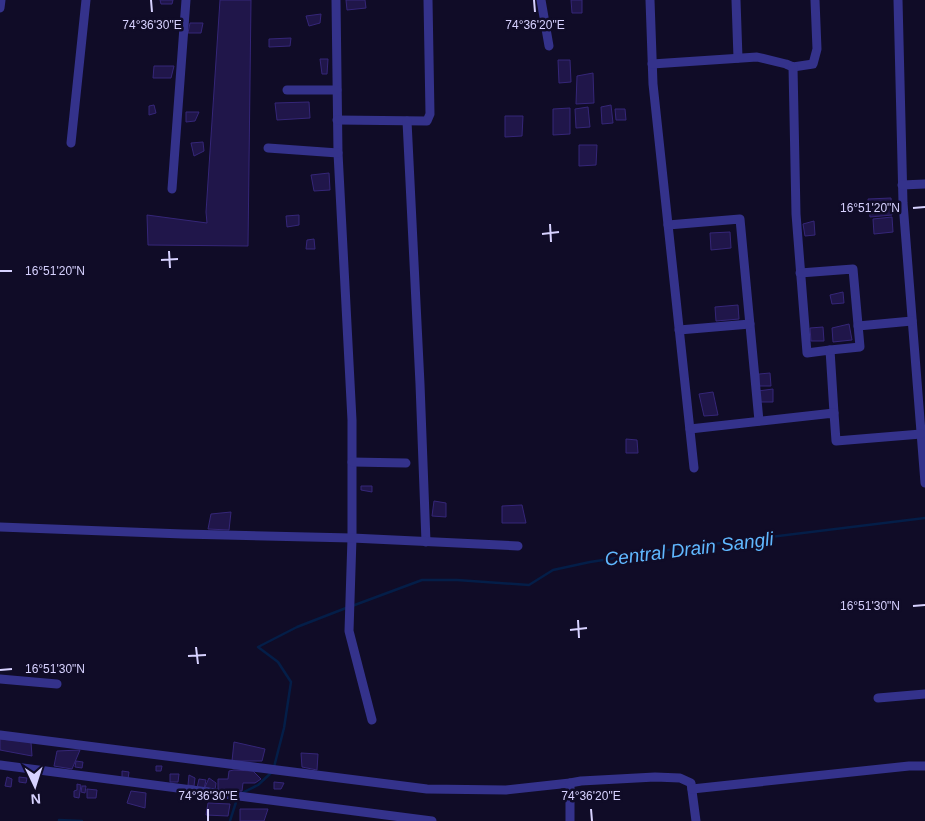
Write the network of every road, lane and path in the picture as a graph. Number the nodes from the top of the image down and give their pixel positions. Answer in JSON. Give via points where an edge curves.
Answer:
{"nodes":[{"id":1,"x":1,"y":0,"type":"edge"},
{"id":2,"x":86,"y":0,"type":"edge"},
{"id":3,"x":186,"y":0,"type":"edge"},
{"id":4,"x":336,"y":0,"type":"edge"},
{"id":5,"x":428,"y":0,"type":"edge"},
{"id":6,"x":541,"y":0,"type":"edge"},
{"id":7,"x":650,"y":0,"type":"edge"},
{"id":8,"x":736,"y":0,"type":"edge"},
{"id":9,"x":815,"y":0,"type":"edge"},
{"id":10,"x":898,"y":0,"type":"edge"},
{"id":11,"x":0,"y":8,"type":"edge"},
{"id":12,"x":549,"y":46,"type":"dead end"},
{"id":13,"x":738,"y":58,"type":"junction"},
{"id":14,"x":652,"y":64,"type":"junction"},
{"id":15,"x":793,"y":67,"type":"junction"},
{"id":16,"x":287,"y":90,"type":"dead end"},
{"id":17,"x":337,"y":90,"type":"junction"},
{"id":18,"x":337,"y":120,"type":"junction"},
{"id":19,"x":407,"y":121,"type":"junction"},
{"id":20,"x":71,"y":143,"type":"dead end"},
{"id":21,"x":268,"y":148,"type":"dead end"},
{"id":22,"x":338,"y":153,"type":"junction"},
{"id":23,"x":925,"y":184,"type":"edge"},
{"id":24,"x":902,"y":185,"type":"junction"},
{"id":25,"x":172,"y":189,"type":"dead end"},
{"id":26,"x":668,"y":225,"type":"junction"},
{"id":27,"x":800,"y":273,"type":"junction"},
{"id":28,"x":912,"y":321,"type":"junction"},
{"id":29,"x":750,"y":324,"type":"junction"},
{"id":30,"x":858,"y":326,"type":"junction"},
{"id":31,"x":679,"y":330,"type":"junction"},
{"id":32,"x":830,"y":350,"type":"junction"},
{"id":33,"x":834,"y":413,"type":"junction"},
{"id":34,"x":759,"y":421,"type":"junction"},
{"id":35,"x":690,"y":429,"type":"junction"},
{"id":36,"x":921,"y":434,"type":"junction"},
{"id":37,"x":352,"y":462,"type":"junction"},
{"id":38,"x":406,"y":463,"type":"dead end"},
{"id":39,"x":694,"y":468,"type":"dead end"},
{"id":40,"x":925,"y":483,"type":"edge"},
{"id":41,"x":0,"y":527,"type":"edge"},
{"id":42,"x":352,"y":538,"type":"junction"},
{"id":43,"x":426,"y":542,"type":"junction"},
{"id":44,"x":518,"y":546,"type":"dead end"},
{"id":45,"x":0,"y":679,"type":"edge"},
{"id":46,"x":57,"y":684,"type":"dead end"},
{"id":47,"x":925,"y":694,"type":"edge"},
{"id":48,"x":878,"y":698,"type":"dead end"},
{"id":49,"x":372,"y":720,"type":"dead end"},
{"id":50,"x":0,"y":734,"type":"edge"},
{"id":51,"x":0,"y":765,"type":"edge"},
{"id":52,"x":925,"y":766,"type":"edge"},
{"id":53,"x":570,"y":783,"type":"junction"},
{"id":54,"x":692,"y":789,"type":"junction"},
{"id":55,"x":432,"y":821,"type":"edge"},
{"id":56,"x":570,"y":821,"type":"edge"},
{"id":57,"x":696,"y":821,"type":"edge"}],
"edges":[{"from":1,"to":11,"type":"street"},
{"from":2,"to":20,"type":"street"},
{"from":3,"to":25,"type":"street"},
{"from":4,"to":17,"type":"street"},
{"from":5,"to":19,"type":"street","via":[[430,114],[427,121]]},
{"from":6,"to":12,"type":"street"},
{"from":7,"to":14,"type":"street"},
{"from":8,"to":13,"type":"street"},
{"from":9,"to":15,"type":"street","via":[[817,49],[812,64]]},
{"from":10,"to":24,"type":"street"},
{"from":13,"to":14,"type":"street"},
{"from":13,"to":15,"type":"street","via":[[756,57]]},
{"from":14,"to":26,"type":"street"},
{"from":15,"to":27,"type":"street"},
{"from":16,"to":17,"type":"street"},
{"from":17,"to":18,"type":"street"},
{"from":18,"to":19,"type":"street"},
{"from":18,"to":22,"type":"street"},
{"from":19,"to":43,"type":"street"},
{"from":21,"to":22,"type":"street"},
{"from":22,"to":37,"type":"street"},
{"from":23,"to":24,"type":"street"},
{"from":24,"to":28,"type":"street"},
{"from":26,"to":29,"type":"street","via":[[740,219]]},
{"from":26,"to":31,"type":"street"},
{"from":27,"to":30,"type":"street","via":[[853,269]]},
{"from":27,"to":32,"type":"street","via":[[807,353]]},
{"from":28,"to":30,"type":"street"},
{"from":28,"to":36,"type":"street"},
{"from":29,"to":31,"type":"street"},
{"from":29,"to":34,"type":"street"},
{"from":30,"to":32,"type":"street","via":[[860,347]]},
{"from":31,"to":35,"type":"street"},
{"from":32,"to":33,"type":"street"},
{"from":33,"to":34,"type":"street"},
{"from":33,"to":36,"type":"street","via":[[836,442]]},
{"from":34,"to":35,"type":"street"},
{"from":35,"to":39,"type":"street"},
{"from":36,"to":40,"type":"street"},
{"from":37,"to":38,"type":"street"},
{"from":37,"to":42,"type":"street"},
{"from":41,"to":42,"type":"street"},
{"from":42,"to":43,"type":"street"},
{"from":42,"to":49,"type":"street","via":[[349,631]]},
{"from":43,"to":44,"type":"street"},
{"from":45,"to":46,"type":"street"},
{"from":47,"to":48,"type":"street"},
{"from":50,"to":53,"type":"street","via":[[426,789],[506,790]]},
{"from":51,"to":55,"type":"street"},
{"from":52,"to":54,"type":"street"},
{"from":53,"to":54,"type":"street","via":[[680,778],[691,783]]},
{"from":53,"to":56,"type":"street"},
{"from":54,"to":57,"type":"street"}]}
